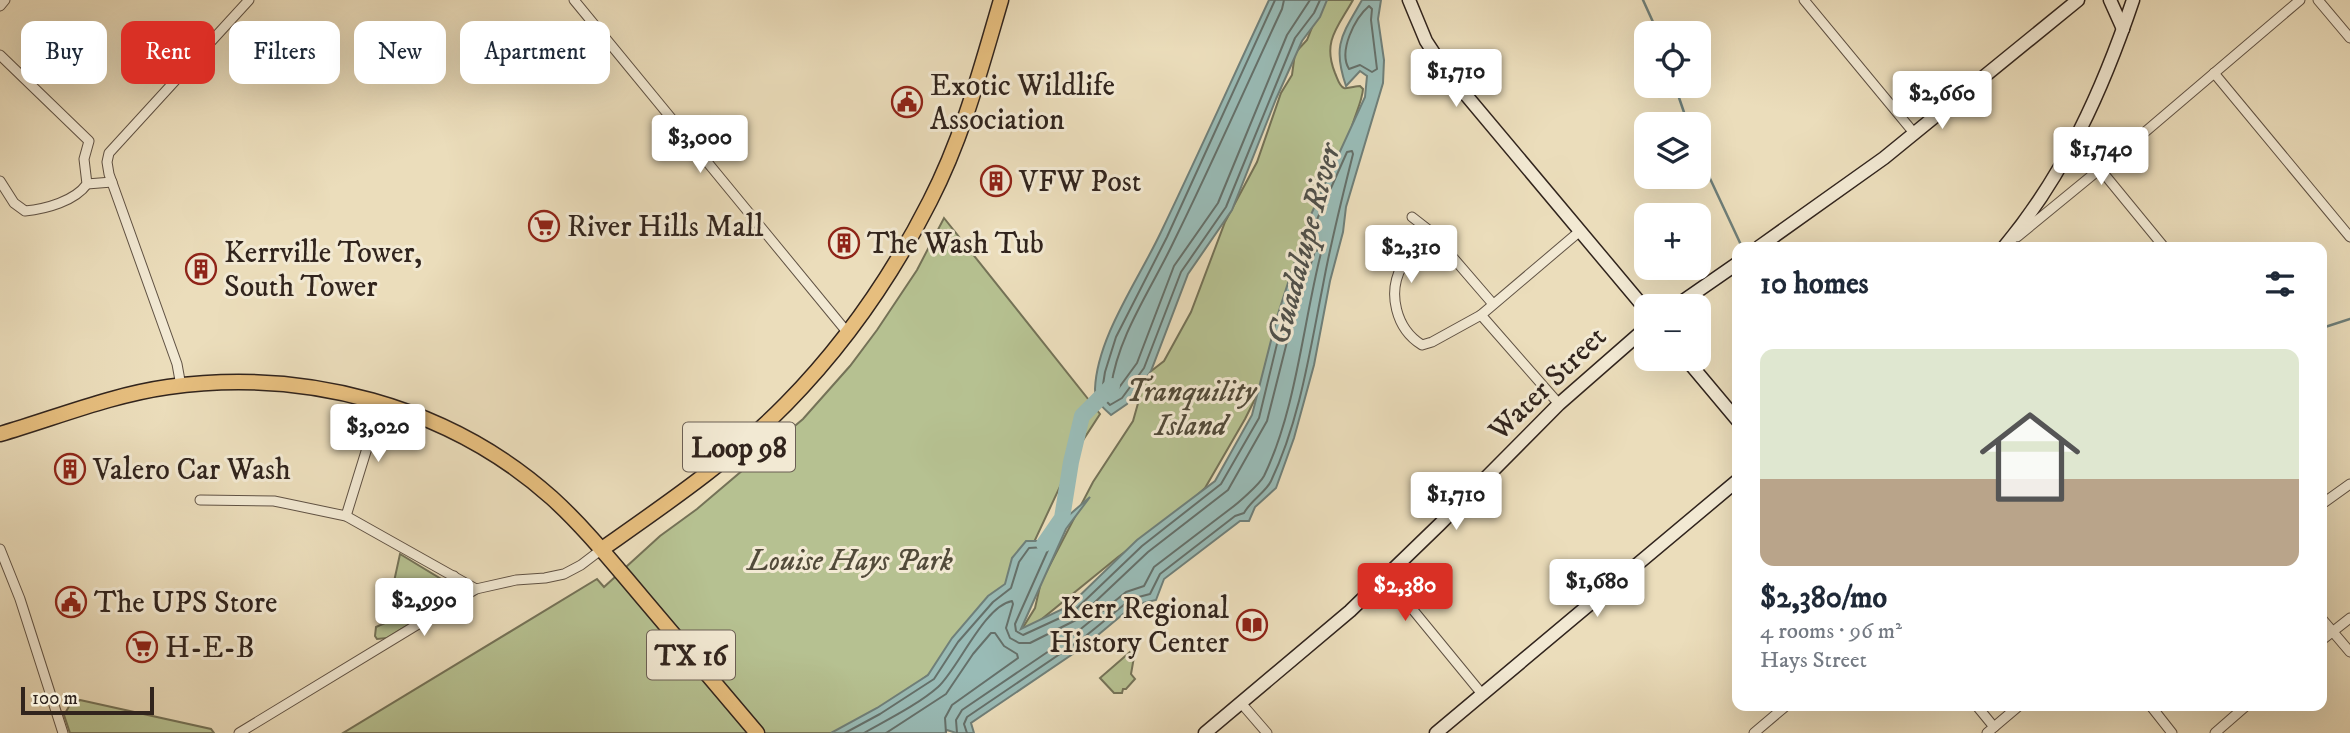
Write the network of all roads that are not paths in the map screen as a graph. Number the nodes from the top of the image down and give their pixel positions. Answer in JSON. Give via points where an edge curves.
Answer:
{"nodes":[{"id":1,"x":5,"y":0,"type":"edge"},
{"id":2,"x":249,"y":0,"type":"edge"},
{"id":3,"x":574,"y":0,"type":"edge"},
{"id":4,"x":1002,"y":0,"type":"edge"},
{"id":5,"x":1409,"y":0,"type":"edge"},
{"id":6,"x":1804,"y":0,"type":"edge"},
{"id":7,"x":2078,"y":0,"type":"edge"},
{"id":8,"x":2110,"y":0,"type":"edge"},
{"id":9,"x":2133,"y":0,"type":"edge"},
{"id":10,"x":2300,"y":0,"type":"edge"},
{"id":11,"x":2318,"y":0,"type":"edge"},
{"id":12,"x":0,"y":6,"type":"edge"},
{"id":13,"x":2123,"y":29,"type":"junction"},
{"id":14,"x":2350,"y":38,"type":"edge"},
{"id":15,"x":0,"y":55,"type":"edge"},
{"id":16,"x":2214,"y":73,"type":"junction"},
{"id":17,"x":1914,"y":133,"type":"junction"},
{"id":18,"x":2100,"y":169,"type":"junction"},
{"id":19,"x":0,"y":181,"type":"edge"},
{"id":20,"x":111,"y":182,"type":"junction"},
{"id":21,"x":87,"y":184,"type":"junction"},
{"id":22,"x":1412,"y":217,"type":"dead end"},
{"id":23,"x":1430,"y":231,"type":"junction"},
{"id":24,"x":1580,"y":231,"type":"junction"},
{"id":25,"x":2350,"y":237,"type":"edge"},
{"id":26,"x":1766,"y":242,"type":"edge"},
{"id":27,"x":2008,"y":242,"type":"edge"},
{"id":28,"x":2010,"y":242,"type":"edge"},
{"id":29,"x":2160,"y":242,"type":"edge"},
{"id":30,"x":1732,"y":267,"type":"edge"},
{"id":31,"x":1693,"y":294,"type":"edge"},
{"id":32,"x":1634,"y":295,"type":"edge"},
{"id":33,"x":1493,"y":304,"type":"junction"},
{"id":34,"x":1481,"y":315,"type":"junction"},
{"id":35,"x":847,"y":332,"type":"junction"},
{"id":36,"x":1634,"y":338,"type":"edge"},
{"id":37,"x":1696,"y":371,"type":"edge"},
{"id":38,"x":181,"y":386,"type":"junction"},
{"id":39,"x":381,"y":402,"type":"junction"},
{"id":40,"x":1559,"y":404,"type":"junction"},
{"id":41,"x":1732,"y":414,"type":"edge"},
{"id":42,"x":0,"y":434,"type":"edge"},
{"id":43,"x":2350,"y":484,"type":"edge"},
{"id":44,"x":1732,"y":485,"type":"edge"},
{"id":45,"x":200,"y":500,"type":"dead end"},
{"id":46,"x":2327,"y":500,"type":"edge"},
{"id":47,"x":346,"y":516,"type":"junction"},
{"id":48,"x":0,"y":549,"type":"edge"},
{"id":49,"x":602,"y":549,"type":"junction"},
{"id":50,"x":454,"y":576,"type":"junction"},
{"id":51,"x":1386,"y":577,"type":"junction"},
{"id":52,"x":477,"y":589,"type":"junction"},
{"id":53,"x":455,"y":602,"type":"junction"},
{"id":54,"x":2350,"y":618,"type":"edge"},
{"id":55,"x":2327,"y":625,"type":"edge"},
{"id":56,"x":2332,"y":631,"type":"junction"},
{"id":57,"x":2327,"y":636,"type":"edge"},
{"id":58,"x":2350,"y":652,"type":"edge"},
{"id":59,"x":1482,"y":694,"type":"junction"},
{"id":60,"x":1241,"y":703,"type":"junction"},
{"id":61,"x":1780,"y":711,"type":"edge"},
{"id":62,"x":1980,"y":711,"type":"edge"},
{"id":63,"x":2013,"y":711,"type":"edge"},
{"id":64,"x":2155,"y":711,"type":"edge"},
{"id":65,"x":2240,"y":711,"type":"edge"},
{"id":66,"x":1991,"y":730,"type":"edge"},
{"id":67,"x":1756,"y":732,"type":"edge"},
{"id":68,"x":63,"y":733,"type":"edge"},
{"id":69,"x":239,"y":733,"type":"edge"},
{"id":70,"x":757,"y":733,"type":"edge"},
{"id":71,"x":1205,"y":733,"type":"edge"},
{"id":72,"x":1267,"y":733,"type":"edge"},
{"id":73,"x":1436,"y":733,"type":"edge"},
{"id":74,"x":2172,"y":733,"type":"edge"},
{"id":75,"x":2215,"y":733,"type":"edge"}],
"edges":[{"from":1,"to":12,"type":"street"},
{"from":2,"to":20,"type":"street","via":[[108,153]]},
{"from":3,"to":35,"type":"street"},
{"from":4,"to":35,"type":"main road","number":"Loop 98","via":[[956,144],[931,199],[889,273]]},
{"from":5,"to":24,"type":"street","via":[[1433,53]]},
{"from":6,"to":17,"type":"street"},
{"from":7,"to":17,"type":"street"},
{"from":8,"to":13,"type":"street"},
{"from":9,"to":13,"type":"street"},
{"from":10,"to":16,"type":"street"},
{"from":11,"to":14,"type":"street"},
{"from":13,"to":27,"type":"street","via":[[2082,128]]},
{"from":15,"to":21,"type":"street","via":[[89,141],[84,159]]},
{"from":16,"to":18,"type":"street"},
{"from":16,"to":25,"type":"street"},
{"from":17,"to":26,"type":"street"},
{"from":18,"to":28,"type":"street"},
{"from":18,"to":29,"type":"street"},
{"from":19,"to":21,"type":"street","via":[[25,211],[71,198]]},
{"from":20,"to":21,"type":"street"},
{"from":20,"to":38,"type":"street"},
{"from":22,"to":23,"type":"street"},
{"from":23,"to":33,"type":"street"},
{"from":23,"to":34,"type":"street","via":[[1398,274],[1395,306],[1400,323],[1422,345]]},
{"from":24,"to":32,"type":"street"},
{"from":24,"to":33,"type":"street"},
{"from":30,"to":31,"type":"street"},
{"from":33,"to":34,"type":"street"},
{"from":34,"to":40,"type":"street"},
{"from":35,"to":49,"type":"main road","number":"Loop 98","via":[[785,405],[742,444]]},
{"from":36,"to":40,"type":"street","name":"Water Street"},
{"from":37,"to":41,"type":"street"},
{"from":38,"to":39,"type":"main road","number":"TX 16","via":[[279,383]]},
{"from":38,"to":42,"type":"main road","number":"TX 16","via":[[132,394]]},
{"from":39,"to":47,"type":"street"},
{"from":39,"to":49,"type":"main road","number":"TX 16","via":[[429,421],[505,462],[551,497]]},
{"from":40,"to":51,"type":"street","name":"Water Street"},
{"from":43,"to":46,"type":"street"},
{"from":44,"to":59,"type":"street"},
{"from":45,"to":47,"type":"street","via":[[274,501]]},
{"from":47,"to":50,"type":"street"},
{"from":48,"to":68,"type":"street"},
{"from":49,"to":52,"type":"street","via":[[564,574]]},
{"from":49,"to":70,"type":"main road","number":"TX 16"},
{"from":50,"to":52,"type":"street"},
{"from":50,"to":53,"type":"street"},
{"from":51,"to":59,"type":"street"},
{"from":51,"to":60,"type":"street","name":"Water Street"},
{"from":52,"to":53,"type":"street"},
{"from":53,"to":69,"type":"street"},
{"from":54,"to":56,"type":"street"},
{"from":55,"to":56,"type":"street"},
{"from":56,"to":57,"type":"street"},
{"from":56,"to":58,"type":"street"},
{"from":59,"to":73,"type":"street"},
{"from":60,"to":71,"type":"street","name":"Water Street"},
{"from":60,"to":72,"type":"street"},
{"from":61,"to":67,"type":"street"},
{"from":62,"to":66,"type":"street"},
{"from":63,"to":66,"type":"street"},
{"from":64,"to":74,"type":"street"},
{"from":65,"to":75,"type":"street"}]}
